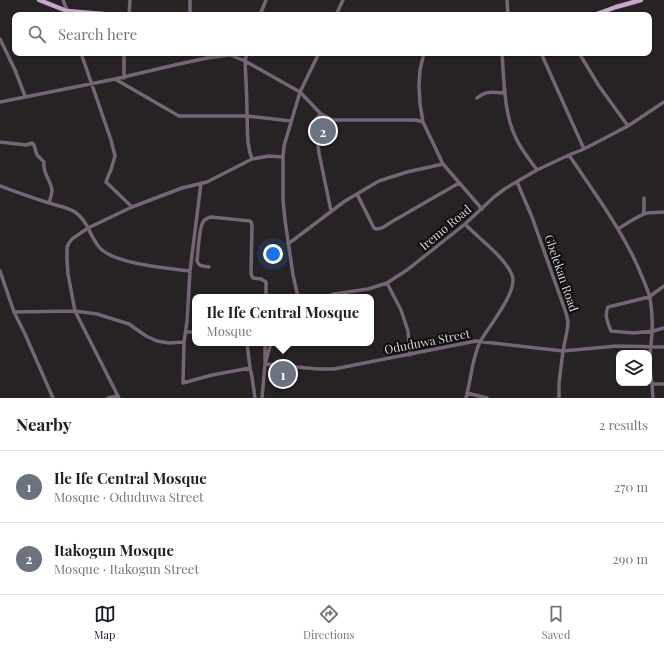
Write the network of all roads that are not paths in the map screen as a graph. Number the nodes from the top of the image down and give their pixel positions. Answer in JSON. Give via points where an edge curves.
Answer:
{"nodes":[{"id":1,"x":39,"y":0,"type":"edge"},
{"id":2,"x":63,"y":0,"type":"edge"},
{"id":3,"x":130,"y":0,"type":"edge"},
{"id":4,"x":190,"y":0,"type":"edge"},
{"id":5,"x":266,"y":0,"type":"edge"},
{"id":6,"x":343,"y":0,"type":"edge"},
{"id":7,"x":507,"y":0,"type":"edge"},
{"id":8,"x":641,"y":0,"type":"edge"},
{"id":9,"x":66,"y":12,"type":"edge"},
{"id":10,"x":68,"y":12,"type":"edge"},
{"id":11,"x":130,"y":12,"type":"edge"},
{"id":12,"x":190,"y":12,"type":"edge"},
{"id":13,"x":261,"y":12,"type":"edge"},
{"id":14,"x":337,"y":12,"type":"edge"},
{"id":15,"x":508,"y":12,"type":"edge"},
{"id":16,"x":602,"y":12,"type":"edge"},
{"id":17,"x":0,"y":39,"type":"edge"},
{"id":18,"x":82,"y":56,"type":"edge"},
{"id":19,"x":124,"y":56,"type":"edge"},
{"id":20,"x":218,"y":56,"type":"edge"},
{"id":21,"x":232,"y":56,"type":"edge"},
{"id":22,"x":246,"y":56,"type":"edge"},
{"id":23,"x":318,"y":56,"type":"edge"},
{"id":24,"x":423,"y":56,"type":"edge"},
{"id":25,"x":502,"y":56,"type":"edge"},
{"id":26,"x":542,"y":56,"type":"edge"},
{"id":27,"x":581,"y":56,"type":"edge"},
{"id":28,"x":245,"y":61,"type":"junction"},
{"id":29,"x":124,"y":78,"type":"junction"},
{"id":30,"x":115,"y":80,"type":"junction"},
{"id":31,"x":92,"y":84,"type":"junction"},
{"id":32,"x":505,"y":90,"type":"junction"},
{"id":33,"x":300,"y":92,"type":"junction"},
{"id":34,"x":25,"y":96,"type":"junction"},
{"id":35,"x":477,"y":98,"type":"dead end"},
{"id":36,"x":0,"y":102,"type":"edge"},
{"id":37,"x":664,"y":102,"type":"edge"},
{"id":38,"x":321,"y":114,"type":"junction"},
{"id":39,"x":247,"y":116,"type":"junction"},
{"id":40,"x":291,"y":121,"type":"junction"},
{"id":41,"x":423,"y":122,"type":"junction"},
{"id":42,"x":628,"y":126,"type":"junction"},
{"id":43,"x":0,"y":142,"type":"edge"},
{"id":44,"x":584,"y":149,"type":"junction"},
{"id":45,"x":569,"y":155,"type":"junction"},
{"id":46,"x":283,"y":157,"type":"junction"},
{"id":47,"x":252,"y":158,"type":"junction"},
{"id":48,"x":443,"y":164,"type":"junction"},
{"id":49,"x":537,"y":170,"type":"junction"},
{"id":50,"x":517,"y":182,"type":"junction"},
{"id":51,"x":202,"y":183,"type":"junction"},
{"id":52,"x":459,"y":183,"type":"junction"},
{"id":53,"x":0,"y":186,"type":"edge"},
{"id":54,"x":357,"y":194,"type":"junction"},
{"id":55,"x":644,"y":198,"type":"dead end"},
{"id":56,"x":49,"y":203,"type":"junction"},
{"id":57,"x":132,"y":207,"type":"junction"},
{"id":58,"x":482,"y":209,"type":"junction"},
{"id":59,"x":331,"y":212,"type":"junction"},
{"id":60,"x":664,"y":212,"type":"edge"},
{"id":61,"x":642,"y":215,"type":"junction"},
{"id":62,"x":465,"y":224,"type":"junction"},
{"id":63,"x":88,"y":228,"type":"junction"},
{"id":64,"x":618,"y":229,"type":"junction"},
{"id":65,"x":288,"y":244,"type":"junction"},
{"id":66,"x":209,"y":267,"type":"dead end"},
{"id":67,"x":0,"y":271,"type":"edge"},
{"id":68,"x":190,"y":271,"type":"junction"},
{"id":69,"x":388,"y":283,"type":"junction"},
{"id":70,"x":664,"y":286,"type":"edge"},
{"id":71,"x":266,"y":294,"type":"edge"},
{"id":72,"x":297,"y":294,"type":"edge"},
{"id":73,"x":334,"y":294,"type":"edge"},
{"id":74,"x":649,"y":297,"type":"junction"},
{"id":75,"x":75,"y":311,"type":"junction"},
{"id":76,"x":14,"y":312,"type":"junction"},
{"id":77,"x":664,"y":328,"type":"edge"},
{"id":78,"x":653,"y":331,"type":"junction"},
{"id":79,"x":186,"y":332,"type":"junction"},
{"id":80,"x":192,"y":332,"type":"edge"},
{"id":81,"x":184,"y":342,"type":"junction"},
{"id":82,"x":480,"y":342,"type":"junction"},
{"id":83,"x":248,"y":346,"type":"edge"},
{"id":84,"x":265,"y":346,"type":"edge"},
{"id":85,"x":270,"y":346,"type":"edge"},
{"id":86,"x":651,"y":347,"type":"junction"},
{"id":87,"x":664,"y":347,"type":"edge"},
{"id":88,"x":651,"y":350,"type":"edge"},
{"id":89,"x":562,"y":351,"type":"junction"},
{"id":90,"x":410,"y":355,"type":"junction"},
{"id":91,"x":265,"y":364,"type":"junction"},
{"id":92,"x":250,"y":368,"type":"junction"},
{"id":93,"x":652,"y":384,"type":"joint"},
{"id":94,"x":664,"y":384,"type":"edge"},
{"id":95,"x":467,"y":393,"type":"junction"},
{"id":96,"x":118,"y":397,"type":"edge"},
{"id":97,"x":53,"y":398,"type":"edge"},
{"id":98,"x":108,"y":398,"type":"edge"},
{"id":99,"x":255,"y":398,"type":"edge"},
{"id":100,"x":262,"y":398,"type":"edge"},
{"id":101,"x":466,"y":398,"type":"edge"},
{"id":102,"x":487,"y":398,"type":"edge"},
{"id":103,"x":559,"y":398,"type":"edge"},
{"id":104,"x":653,"y":398,"type":"edge"}],
"edges":[{"from":1,"to":9,"type":"main road"},
{"from":2,"to":10,"type":"street"},
{"from":3,"to":11,"type":"street"},
{"from":4,"to":12,"type":"street"},
{"from":5,"to":13,"type":"street"},
{"from":6,"to":14,"type":"street"},
{"from":7,"to":15,"type":"street"},
{"from":8,"to":16,"type":"main road"},
{"from":17,"to":34,"type":"street"},
{"from":18,"to":31,"type":"street"},
{"from":19,"to":29,"type":"street"},
{"from":20,"to":29,"type":"street"},
{"from":21,"to":28,"type":"street"},
{"from":22,"to":28,"type":"street"},
{"from":23,"to":33,"type":"street"},
{"from":24,"to":41,"type":"street","via":[[419,85]]},
{"from":25,"to":32,"type":"street"},
{"from":26,"to":44,"type":"street"},
{"from":27,"to":42,"type":"street"},
{"from":28,"to":33,"type":"street"},
{"from":28,"to":39,"type":"street"},
{"from":29,"to":30,"type":"street"},
{"from":30,"to":31,"type":"street"},
{"from":30,"to":39,"type":"street","via":[[178,116]]},
{"from":31,"to":34,"type":"street"},
{"from":31,"to":57,"type":"street","via":[[115,156],[106,182]]},
{"from":32,"to":35,"type":"street","via":[[502,93],[484,93]]},
{"from":32,"to":49,"type":"street","via":[[512,129]]},
{"from":33,"to":38,"type":"street"},
{"from":33,"to":40,"type":"street"},
{"from":34,"to":36,"type":"street"},
{"from":37,"to":42,"type":"street","name":"Iremo Road"},
{"from":38,"to":41,"type":"street","via":[[333,120]]},
{"from":38,"to":59,"type":"street","via":[[315,122]]},
{"from":39,"to":40,"type":"street"},
{"from":39,"to":47,"type":"street","via":[[246,132]]},
{"from":40,"to":46,"type":"street"},
{"from":41,"to":48,"type":"street"},
{"from":42,"to":44,"type":"street","name":"Iremo Road"},
{"from":43,"to":56,"type":"street","via":[[34,145],[37,155],[44,162],[43,167],[52,191]]},
{"from":44,"to":45,"type":"street","name":"Iremo Road"},
{"from":45,"to":49,"type":"street","name":"Iremo Road"},
{"from":45,"to":64,"type":"street"},
{"from":46,"to":47,"type":"street"},
{"from":46,"to":65,"type":"street","via":[[283,199]]},
{"from":47,"to":51,"type":"street"},
{"from":48,"to":52,"type":"street"},
{"from":48,"to":54,"type":"street","via":[[379,181]]},
{"from":49,"to":50,"type":"street","name":"Iremo Road"},
{"from":50,"to":58,"type":"street","name":"Iremo Road","via":[[494,197]]},
{"from":50,"to":89,"type":"street","name":"Gbelekan Road","via":[[566,313],[568,322]]},
{"from":51,"to":57,"type":"street"},
{"from":51,"to":68,"type":"street"},
{"from":52,"to":54,"type":"street","via":[[379,229],[374,228]]},
{"from":52,"to":58,"type":"street"},
{"from":53,"to":56,"type":"street"},
{"from":54,"to":59,"type":"street"},
{"from":55,"to":61,"type":"street"},
{"from":56,"to":63,"type":"street","via":[[75,212],[85,221]]},
{"from":57,"to":63,"type":"street"},
{"from":58,"to":62,"type":"street","name":"Iremo Road"},
{"from":59,"to":65,"type":"street"},
{"from":60,"to":61,"type":"street"},
{"from":61,"to":64,"type":"street"},
{"from":62,"to":69,"type":"street","name":"Iremo Road"},
{"from":62,"to":82,"type":"street","via":[[499,256],[513,276],[507,300]]},
{"from":63,"to":68,"type":"street","via":[[101,248],[110,254],[129,261]]},
{"from":63,"to":75,"type":"street","via":[[67,247],[68,274]]},
{"from":64,"to":74,"type":"street","via":[[633,255]]},
{"from":65,"to":72,"type":"street"},
{"from":66,"to":71,"type":"street","via":[[201,266],[198,261],[204,220],[211,217],[250,221],[251,274],[253,278],[266,282]]},
{"from":67,"to":76,"type":"street"},
{"from":68,"to":79,"type":"street"},
{"from":69,"to":73,"type":"street","name":"Iremo Road"},
{"from":69,"to":90,"type":"street","via":[[408,331]]},
{"from":70,"to":74,"type":"street"},
{"from":74,"to":78,"type":"street"},
{"from":74,"to":78,"type":"street","via":[[609,306],[606,308],[606,315],[611,331]]},
{"from":75,"to":76,"type":"street"},
{"from":75,"to":81,"type":"street","via":[[124,322],[157,341]]},
{"from":75,"to":96,"type":"street"},
{"from":76,"to":97,"type":"street"},
{"from":77,"to":78,"type":"street"},
{"from":78,"to":86,"type":"street"},
{"from":79,"to":80,"type":"street"},
{"from":79,"to":81,"type":"street"},
{"from":81,"to":92,"type":"street","via":[[182,383]]},
{"from":82,"to":89,"type":"street","name":"Oduduwa Street"},
{"from":82,"to":90,"type":"street","name":"Oduduwa Street"},
{"from":82,"to":95,"type":"street"},
{"from":83,"to":92,"type":"street"},
{"from":84,"to":91,"type":"street"},
{"from":85,"to":91,"type":"street"},
{"from":86,"to":87,"type":"street","name":"Oduduwa Street"},
{"from":86,"to":88,"type":"street"},
{"from":86,"to":89,"type":"street","name":"Oduduwa Street","via":[[616,346]]},
{"from":89,"to":103,"type":"street","name":"Gbelekan Road"},
{"from":90,"to":91,"type":"street","name":"Oduduwa Street","via":[[334,369]]},
{"from":91,"to":100,"type":"street"},
{"from":92,"to":99,"type":"street"},
{"from":93,"to":94,"type":"street"},
{"from":93,"to":104,"type":"street"},
{"from":95,"to":101,"type":"street"},
{"from":95,"to":102,"type":"street"},
{"from":96,"to":98,"type":"street"}]}
